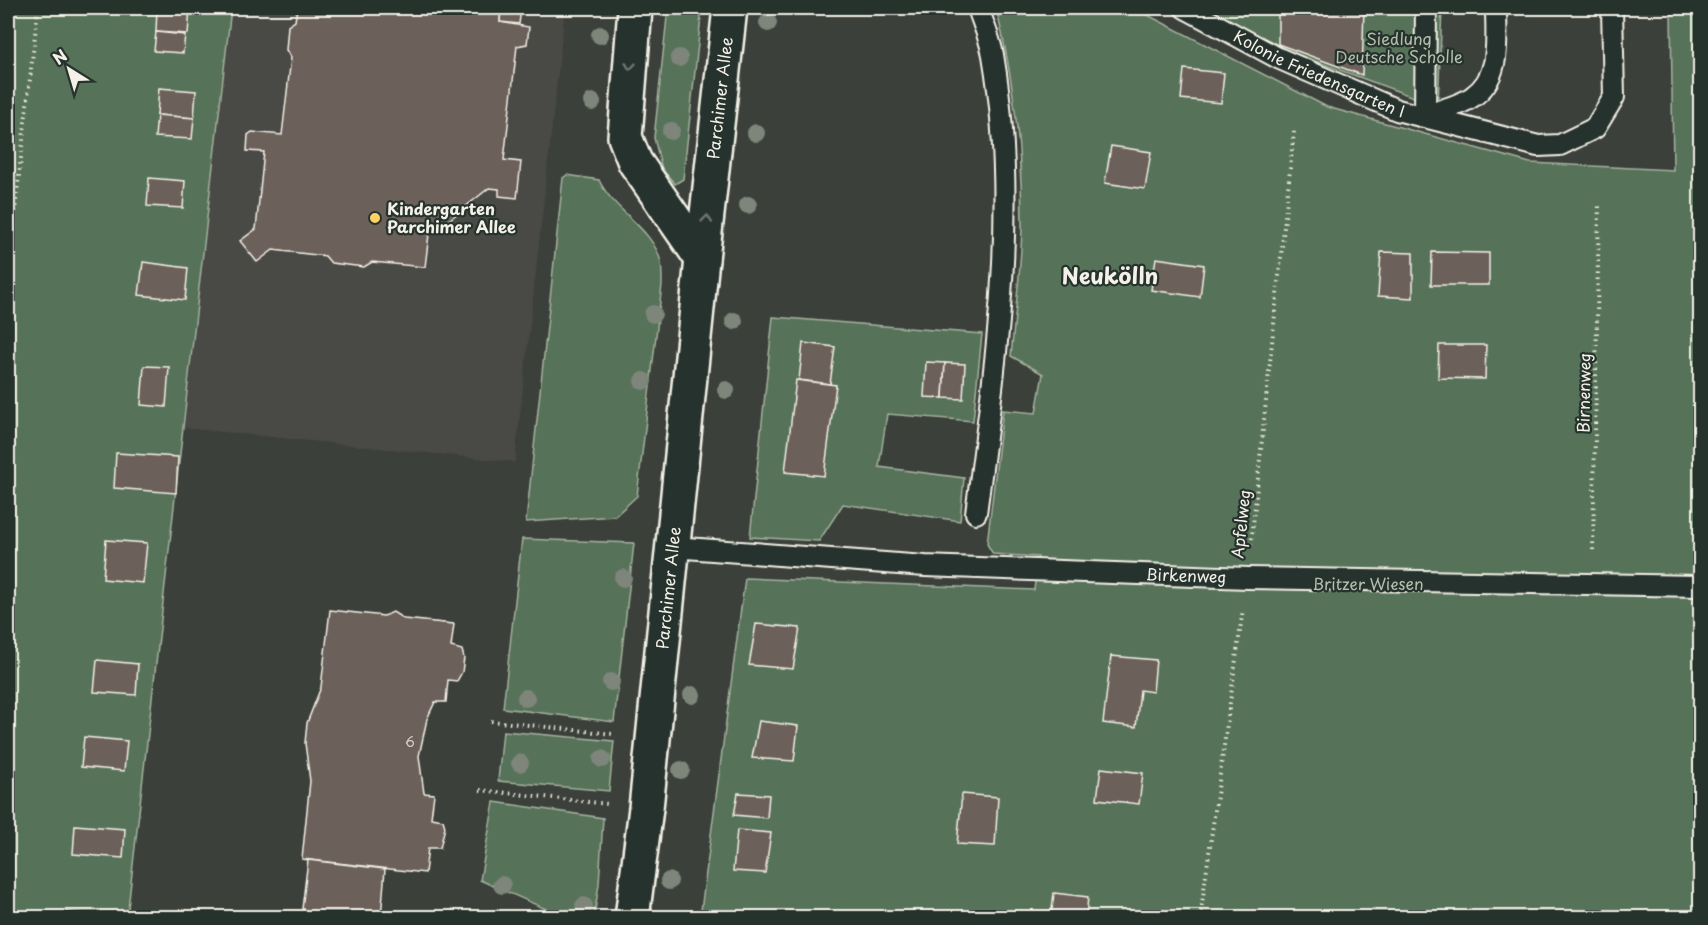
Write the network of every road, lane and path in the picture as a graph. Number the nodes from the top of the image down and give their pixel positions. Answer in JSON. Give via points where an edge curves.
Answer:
{"nodes":[{"id":1,"x":38,"y":8,"type":"edge"},
{"id":2,"x":635,"y":8,"type":"edge"},
{"id":3,"x":730,"y":8,"type":"edge"},
{"id":4,"x":978,"y":8,"type":"edge"},
{"id":5,"x":1185,"y":8,"type":"edge"},
{"id":6,"x":1426,"y":8,"type":"edge"},
{"id":7,"x":1497,"y":8,"type":"edge"},
{"id":8,"x":1612,"y":8,"type":"edge"},
{"id":9,"x":1425,"y":116,"type":"junction"},
{"id":10,"x":1294,"y":131,"type":"dead end"},
{"id":11,"x":1599,"y":203,"type":"dead end"},
{"id":12,"x":8,"y":217,"type":"edge"},
{"id":13,"x":14,"y":217,"type":"junction"},
{"id":14,"x":702,"y":259,"type":"junction"},
{"id":15,"x":8,"y":272,"type":"edge"},
{"id":16,"x":976,"y":513,"type":"dead end"},
{"id":17,"x":673,"y":547,"type":"junction"},
{"id":18,"x":1248,"y":578,"type":"junction"},
{"id":19,"x":1592,"y":583,"type":"junction"},
{"id":20,"x":1701,"y":586,"type":"edge"},
{"id":21,"x":491,"y":721,"type":"dead end"},
{"id":22,"x":652,"y":739,"type":"junction"},
{"id":23,"x":480,"y":790,"type":"dead end"},
{"id":24,"x":646,"y":808,"type":"junction"},
{"id":25,"x":632,"y":918,"type":"edge"},
{"id":26,"x":1200,"y":918,"type":"edge"}],
"edges":[{"from":1,"to":13,"type":"path"},
{"from":2,"to":14,"type":"street","one_way":true,"via":[[625,136],[634,162]]},
{"from":14,"to":3,"type":"street","name":"Parchimer Allee","one_way":true},
{"from":4,"to":16,"type":"lane","via":[[993,54],[1002,141],[1005,237],[999,328]]},
{"from":5,"to":9,"type":"lane","name":"Kolonie Friedensgarten I","via":[[1278,58],[1397,110]]},
{"from":6,"to":9,"type":"lane"},
{"from":7,"to":9,"type":"lane","via":[[1492,77],[1472,98]]},
{"from":8,"to":9,"type":"lane","name":"Kolonie Friedensgarten I","via":[[1614,97],[1595,128],[1560,145],[1538,146]]},
{"from":10,"to":18,"type":"path","name":"Apfelweg"},
{"from":11,"to":19,"type":"path","name":"Birnenweg"},
{"from":12,"to":13,"type":"path"},
{"from":13,"to":15,"type":"path"},
{"from":14,"to":17,"type":"street","name":"Parchimer Allee"},
{"from":17,"to":18,"type":"lane","name":"Birkenweg","via":[[925,566]]},
{"from":17,"to":22,"type":"street","name":"Parchimer Allee"},
{"from":18,"to":19,"type":"lane","name":"Birkenweg"},
{"from":18,"to":26,"type":"path","name":"Apfelweg"},
{"from":19,"to":20,"type":"lane","name":"Birkenweg"},
{"from":21,"to":22,"type":"path"},
{"from":22,"to":24,"type":"street","name":"Parchimer Allee"},
{"from":23,"to":24,"type":"path"},
{"from":24,"to":25,"type":"street","name":"Parchimer Allee"}]}
